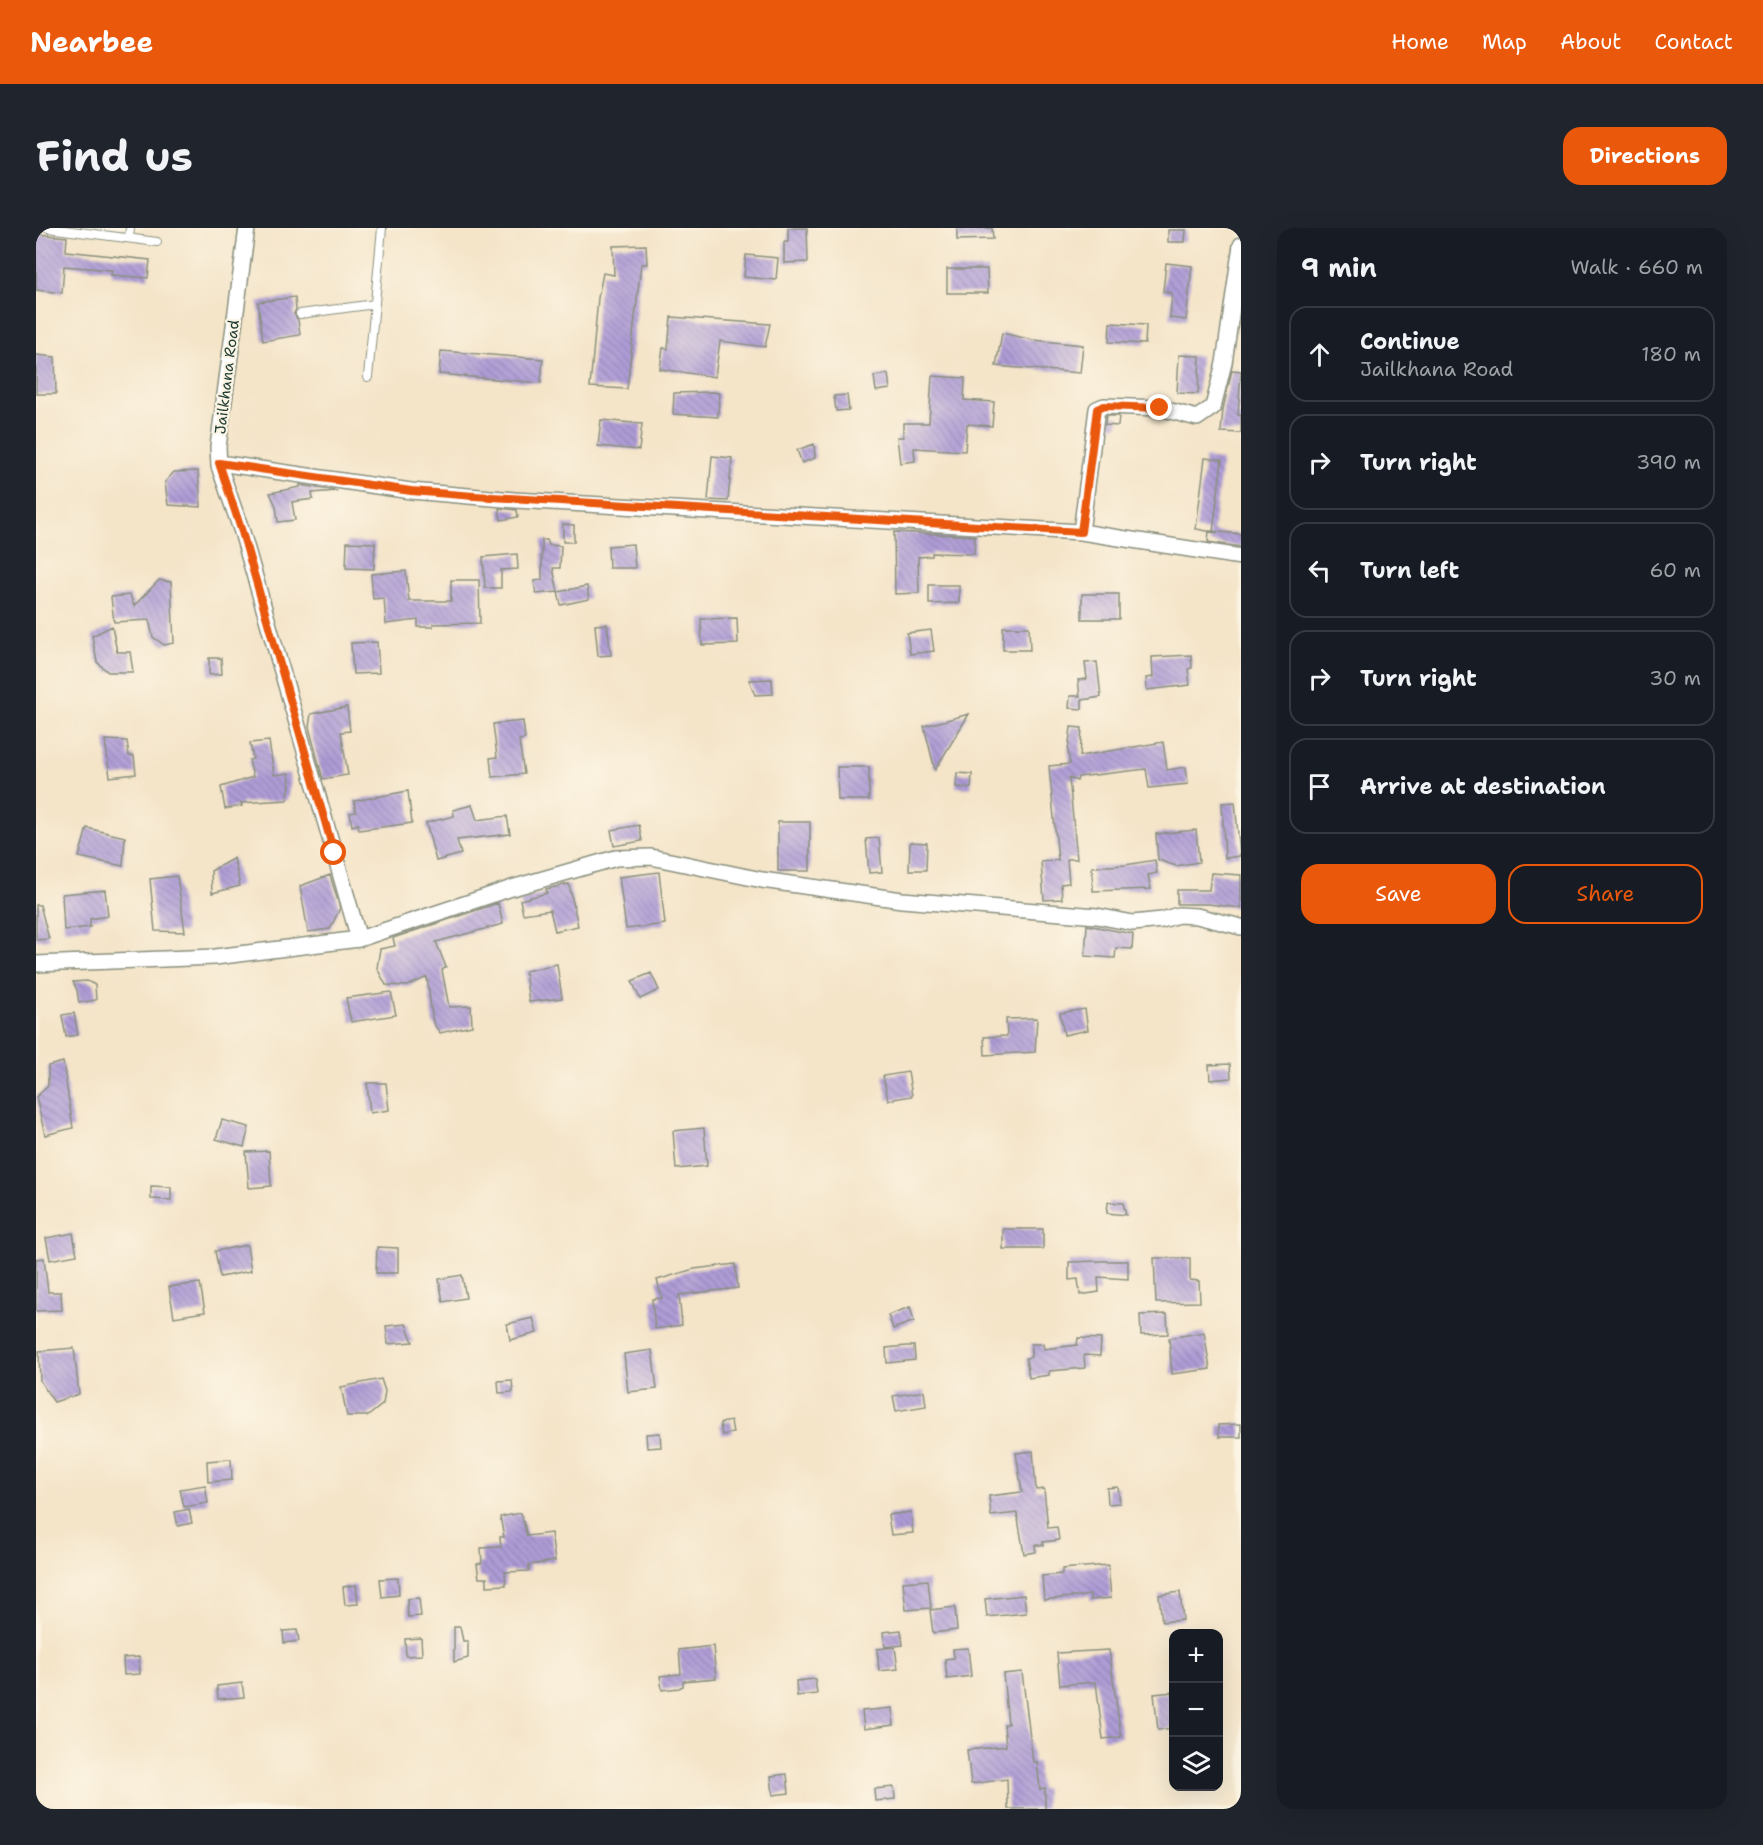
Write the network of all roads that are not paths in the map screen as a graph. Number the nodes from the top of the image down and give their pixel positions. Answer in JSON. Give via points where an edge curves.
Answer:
{"nodes":[{"id":1,"x":48,"y":228,"type":"edge"},
{"id":2,"x":130,"y":228,"type":"edge"},
{"id":3,"x":247,"y":228,"type":"edge"},
{"id":4,"x":382,"y":228,"type":"edge"},
{"id":5,"x":129,"y":238,"type":"junction"},
{"id":6,"x":157,"y":242,"type":"dead end"},
{"id":7,"x":1241,"y":245,"type":"edge"},
{"id":8,"x":375,"y":303,"type":"junction"},
{"id":9,"x":300,"y":314,"type":"dead end"},
{"id":10,"x":368,"y":377,"type":"dead end"},
{"id":11,"x":219,"y":463,"type":"junction"},
{"id":12,"x":1081,"y":532,"type":"junction"},
{"id":13,"x":1241,"y":557,"type":"edge"},
{"id":14,"x":1241,"y":927,"type":"edge"},
{"id":15,"x":359,"y":939,"type":"junction"},
{"id":16,"x":36,"y":964,"type":"edge"}],
"edges":[{"from":1,"to":5,"type":"lane"},
{"from":2,"to":5,"type":"lane"},
{"from":3,"to":11,"type":"street","name":"Jailkhana Road","via":[[231,333]]},
{"from":4,"to":8,"type":"lane"},
{"from":5,"to":6,"type":"lane"},
{"from":7,"to":12,"type":"street","via":[[1224,363],[1213,407],[1197,418],[1160,408],[1097,409]]},
{"from":8,"to":9,"type":"lane"},
{"from":8,"to":10,"type":"lane"},
{"from":11,"to":12,"type":"street","via":[[411,491],[492,498]]},
{"from":11,"to":15,"type":"street","name":"Jailkhana Road"},
{"from":12,"to":13,"type":"street"},
{"from":14,"to":15,"type":"street","via":[[1197,916],[1133,922],[902,900],[762,880],[651,857],[616,858]]},
{"from":15,"to":16,"type":"street","via":[[215,957]]}]}
